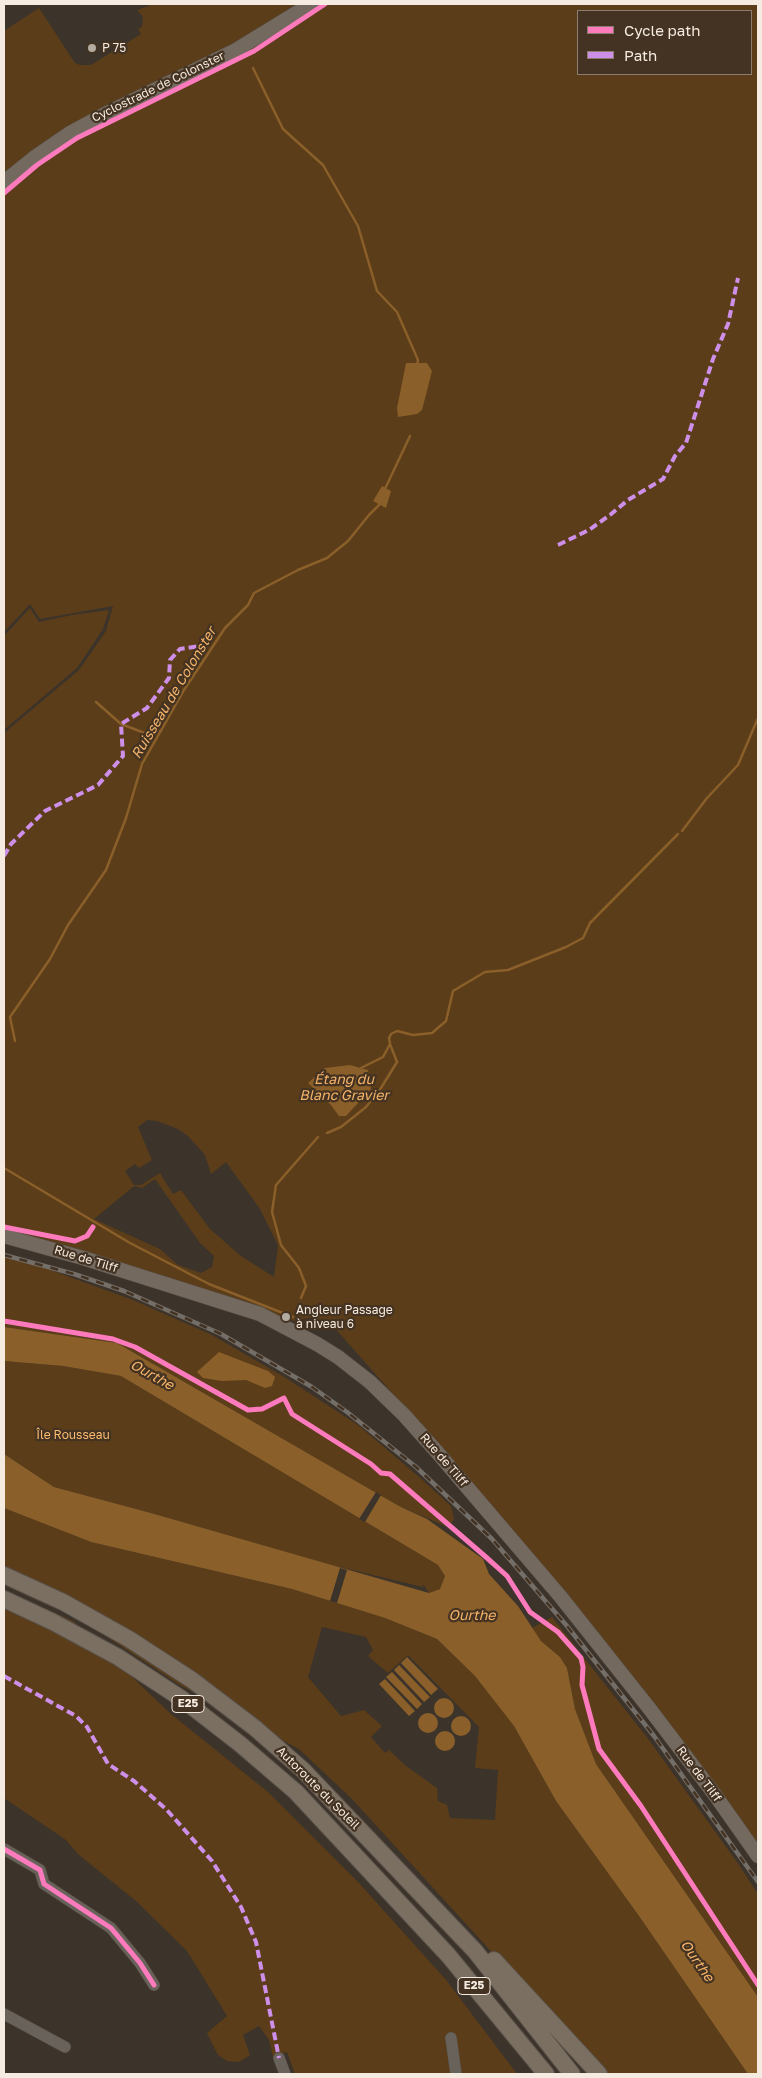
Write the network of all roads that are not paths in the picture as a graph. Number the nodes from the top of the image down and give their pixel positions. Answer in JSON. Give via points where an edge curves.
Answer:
{"nodes":[{"id":1,"x":311,"y":4,"type":"edge"},
{"id":2,"x":4,"y":182,"type":"edge"},
{"id":3,"x":4,"y":1236,"type":"edge"},
{"id":4,"x":4,"y":1575,"type":"edge"},
{"id":5,"x":4,"y":1599,"type":"edge"},
{"id":6,"x":4,"y":1849,"type":"edge"},
{"id":7,"x":758,"y":1856,"type":"edge"},
{"id":8,"x":475,"y":1951,"type":"junction"},
{"id":9,"x":154,"y":1985,"type":"dead end"},
{"id":10,"x":4,"y":2014,"type":"edge"},
{"id":11,"x":451,"y":2038,"type":"dead end"},
{"id":12,"x":65,"y":2047,"type":"dead end"},
{"id":13,"x":279,"y":2058,"type":"dead end"},
{"id":14,"x":285,"y":2074,"type":"edge"},
{"id":15,"x":456,"y":2074,"type":"edge"},
{"id":16,"x":546,"y":2074,"type":"edge"},
{"id":17,"x":572,"y":2074,"type":"edge"},
{"id":18,"x":599,"y":2074,"type":"edge"}],
"edges":[{"from":1,"to":2,"type":"main road","via":[[236,50],[77,129]]},
{"from":3,"to":7,"type":"main road","name":"Rue de Tilff","via":[[260,1314],[338,1356],[370,1382],[430,1444],[560,1596],[649,1708]]},
{"from":4,"to":8,"type":"highway","name":"Autoroute du Soleil","number":"E25","via":[[129,1639],[192,1680],[255,1728],[303,1770]]},
{"from":5,"to":16,"type":"highway","name":"Autoroute du Soleil","number":"E25","via":[[118,1657],[182,1699],[296,1792],[448,1955]]},
{"from":6,"to":9,"type":"street","via":[[40,1870],[44,1884],[111,1928]]},
{"from":8,"to":17,"type":"highway","name":"Autoroute du Soleil","number":"E25"},
{"from":8,"to":18,"type":"highway","via":[[496,1961]]},
{"from":10,"to":12,"type":"street"},
{"from":11,"to":15,"type":"street"},
{"from":13,"to":14,"type":"street"}]}
